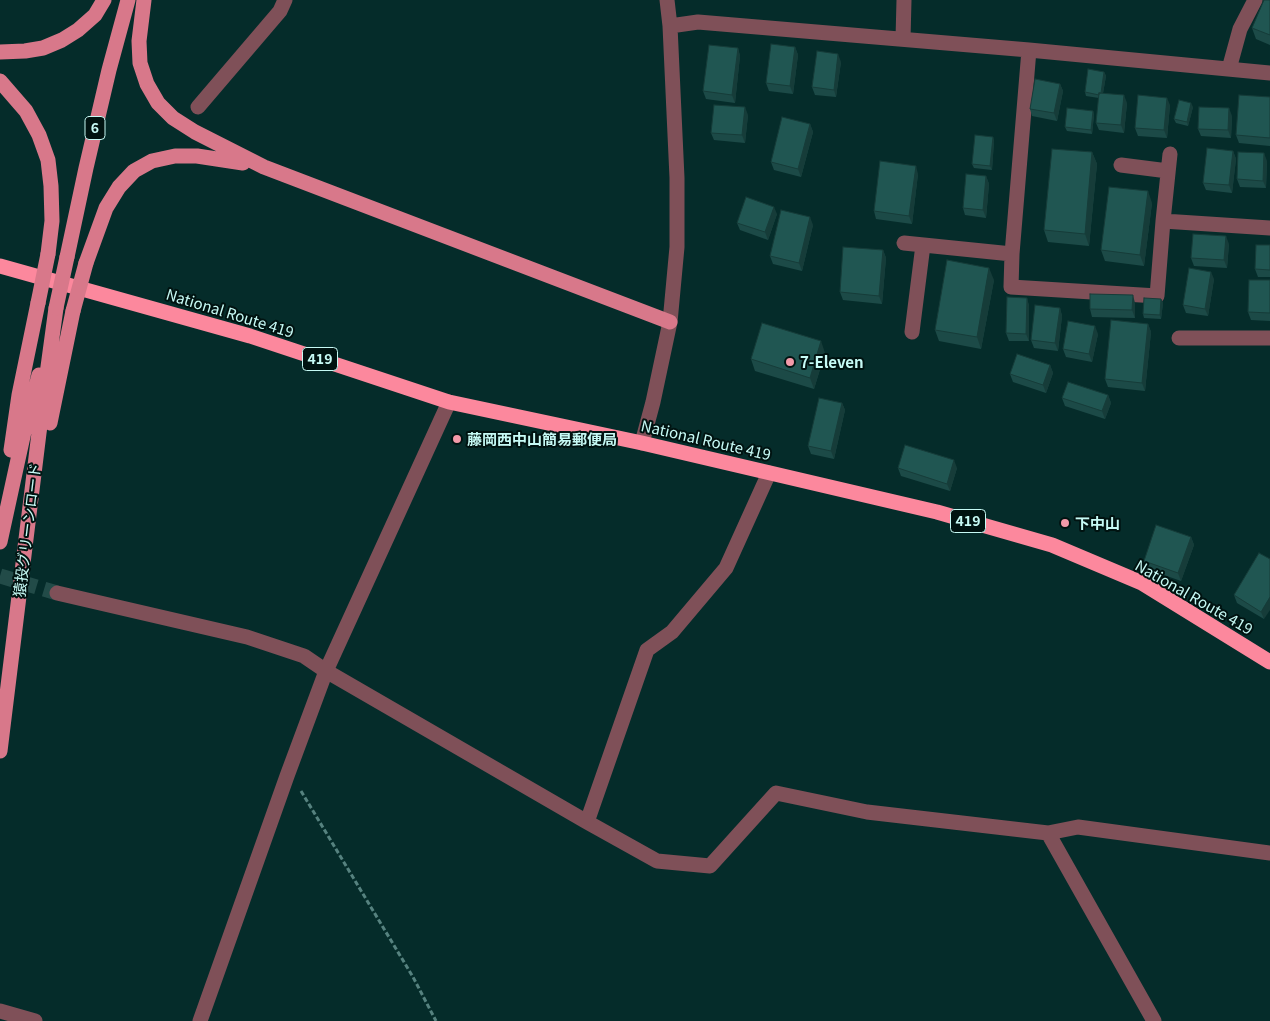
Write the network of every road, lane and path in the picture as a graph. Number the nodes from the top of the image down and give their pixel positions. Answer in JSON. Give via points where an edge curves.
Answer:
{"nodes":[{"id":1,"x":104,"y":0,"type":"edge"},
{"id":2,"x":128,"y":0,"type":"edge"},
{"id":3,"x":144,"y":0,"type":"edge"},
{"id":4,"x":285,"y":0,"type":"edge"},
{"id":5,"x":668,"y":0,"type":"edge"},
{"id":6,"x":904,"y":0,"type":"edge"},
{"id":7,"x":1254,"y":0,"type":"edge"},
{"id":8,"x":670,"y":26,"type":"junction"},
{"id":9,"x":903,"y":39,"type":"junction"},
{"id":10,"x":1029,"y":50,"type":"junction"},
{"id":11,"x":0,"y":52,"type":"edge"},
{"id":12,"x":1229,"y":69,"type":"junction"},
{"id":13,"x":1270,"y":74,"type":"edge"},
{"id":14,"x":0,"y":81,"type":"edge"},
{"id":15,"x":198,"y":107,"type":"dead end"},
{"id":16,"x":1170,"y":154,"type":"dead end"},
{"id":17,"x":1121,"y":165,"type":"dead end"},
{"id":18,"x":264,"y":167,"type":"junction"},
{"id":19,"x":1168,"y":170,"type":"junction"},
{"id":20,"x":1163,"y":221,"type":"junction"},
{"id":21,"x":1270,"y":228,"type":"edge"},
{"id":22,"x":904,"y":243,"type":"dead end"},
{"id":23,"x":923,"y":245,"type":"junction"},
{"id":24,"x":1012,"y":254,"type":"junction"},
{"id":25,"x":0,"y":266,"type":"edge"},
{"id":26,"x":56,"y":308,"type":"junction"},
{"id":27,"x":670,"y":322,"type":"junction"},
{"id":28,"x":912,"y":332,"type":"dead end"},
{"id":29,"x":1180,"y":338,"type":"dead end"},
{"id":30,"x":1270,"y":338,"type":"edge"},
{"id":31,"x":448,"y":402,"type":"junction"},
{"id":32,"x":642,"y":443,"type":"junction"},
{"id":33,"x":769,"y":473,"type":"junction"},
{"id":34,"x":0,"y":524,"type":"edge"},
{"id":35,"x":0,"y":542,"type":"edge"},
{"id":36,"x":24,"y":559,"type":"junction"},
{"id":37,"x":57,"y":593,"type":"tunnel mouth"},
{"id":38,"x":1270,"y":662,"type":"edge"},
{"id":39,"x":326,"y":671,"type":"junction"},
{"id":40,"x":0,"y":751,"type":"edge"},
{"id":41,"x":287,"y":776,"type":"junction"},
{"id":42,"x":587,"y":822,"type":"junction"},
{"id":43,"x":1048,"y":833,"type":"junction"},
{"id":44,"x":1270,"y":852,"type":"edge"},
{"id":45,"x":0,"y":1011,"type":"edge"},
{"id":46,"x":35,"y":1021,"type":"edge"},
{"id":47,"x":200,"y":1021,"type":"edge"},
{"id":48,"x":436,"y":1021,"type":"edge"},
{"id":49,"x":1154,"y":1021,"type":"edge"}],
"edges":[{"from":1,"to":11,"type":"main road","via":[[95,15],[62,40],[43,48]]},
{"from":2,"to":26,"type":"main road","name":"猿投グリーンロード","number":"6","bridge":true},
{"from":3,"to":18,"type":"main road","via":[[138,41],[140,63],[158,103],[173,118],[195,132]]},
{"from":4,"to":15,"type":"street","via":[[280,11]]},
{"from":5,"to":8,"type":"street"},
{"from":6,"to":9,"type":"street"},
{"from":7,"to":12,"type":"street","via":[[1240,29]]},
{"from":8,"to":9,"type":"street","via":[[698,22]]},
{"from":8,"to":27,"type":"street","via":[[677,178],[677,248]]},
{"from":9,"to":10,"type":"street"},
{"from":10,"to":12,"type":"street"},
{"from":10,"to":24,"type":"street"},
{"from":12,"to":13,"type":"street"},
{"from":14,"to":34,"type":"main road","bridge":true,"via":[[26,111],[48,160],[52,220],[19,395]]},
{"from":16,"to":19,"type":"street"},
{"from":17,"to":19,"type":"street"},
{"from":18,"to":27,"type":"main road"},
{"from":18,"to":36,"type":"main road","bridge":true,"via":[[220,158],[175,156],[134,171],[106,208],[73,311]]},
{"from":19,"to":20,"type":"street"},
{"from":20,"to":21,"type":"street"},
{"from":20,"to":24,"type":"street","via":[[1157,296],[1011,287]]},
{"from":22,"to":23,"type":"street"},
{"from":23,"to":24,"type":"street"},
{"from":23,"to":28,"type":"street"},
{"from":25,"to":31,"type":"highway","name":"National Route 419","number":"419","via":[[250,336]]},
{"from":26,"to":35,"type":"main road","name":"猿投グリーンロード","number":"6"},
{"from":26,"to":36,"type":"main road","name":"猿投グリーンロード","number":"6"},
{"from":27,"to":32,"type":"street"},
{"from":29,"to":30,"type":"street"},
{"from":31,"to":32,"type":"highway","name":"National Route 419","number":"419"},
{"from":31,"to":39,"type":"street"},
{"from":32,"to":33,"type":"highway","name":"National Route 419","number":"419"},
{"from":33,"to":38,"type":"highway","name":"National Route 419","number":"419","via":[[937,512],[1052,546],[1142,583]]},
{"from":33,"to":42,"type":"street","via":[[726,568],[672,632],[646,650]]},
{"from":36,"to":40,"type":"main road","name":"猿投グリーンロード","number":"6"},
{"from":37,"to":39,"type":"street","via":[[247,637],[304,656]]},
{"from":39,"to":41,"type":"street"},
{"from":39,"to":42,"type":"street"},
{"from":41,"to":47,"type":"street"},
{"from":41,"to":48,"type":"path","via":[[298,787],[413,977]]},
{"from":42,"to":43,"type":"street","via":[[657,861],[710,866],[776,793],[867,812]]},
{"from":43,"to":44,"type":"street","via":[[1078,827]]},
{"from":43,"to":49,"type":"street"},
{"from":45,"to":46,"type":"street"}]}
